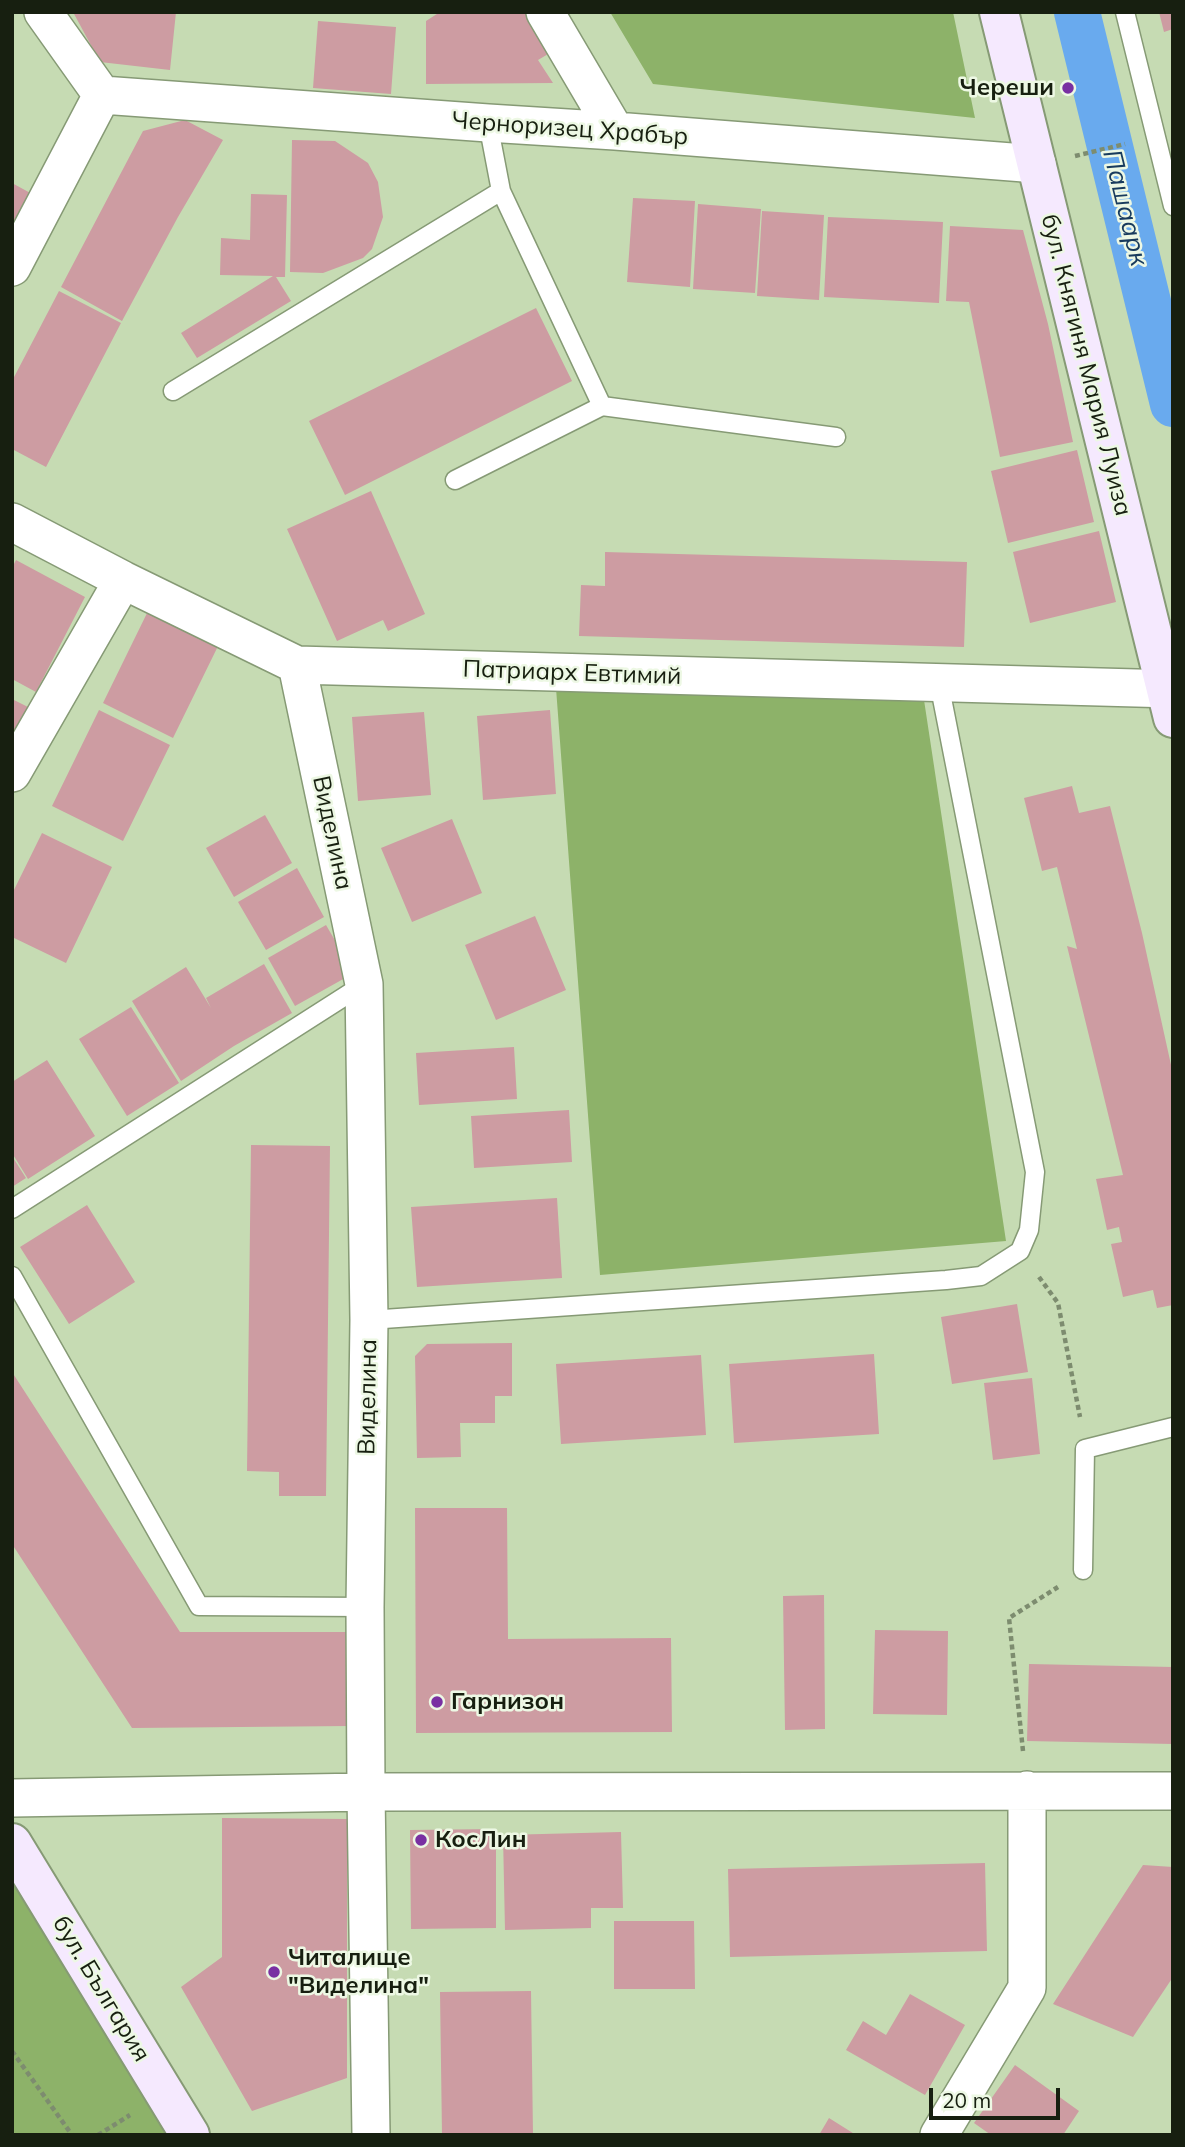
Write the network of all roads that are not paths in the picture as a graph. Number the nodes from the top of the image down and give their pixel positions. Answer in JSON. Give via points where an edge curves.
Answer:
{"nodes":[{"id":1,"x":43,"y":12,"type":"edge"},
{"id":2,"x":545,"y":12,"type":"edge"},
{"id":3,"x":999,"y":12,"type":"edge"},
{"id":4,"x":1125,"y":12,"type":"edge"},
{"id":5,"x":102,"y":95,"type":"junction"},
{"id":6,"x":488,"y":123,"type":"junction"},
{"id":7,"x":615,"y":131,"type":"junction"},
{"id":8,"x":1037,"y":164,"type":"junction"},
{"id":9,"x":501,"y":191,"type":"junction"},
{"id":10,"x":1173,"y":206,"type":"edge"},
{"id":11,"x":12,"y":267,"type":"edge"},
{"id":12,"x":173,"y":391,"type":"dead end"},
{"id":13,"x":602,"y":406,"type":"junction"},
{"id":14,"x":836,"y":437,"type":"dead end"},
{"id":15,"x":455,"y":480,"type":"dead end"},
{"id":16,"x":12,"y":522,"type":"edge"},
{"id":17,"x":123,"y":580,"type":"junction"},
{"id":18,"x":297,"y":665,"type":"junction"},
{"id":19,"x":939,"y":683,"type":"junction"},
{"id":20,"x":1171,"y":699,"type":"edge"},
{"id":21,"x":12,"y":773,"type":"edge"},
{"id":22,"x":363,"y":984,"type":"junction"},
{"id":23,"x":12,"y":1209,"type":"edge"},
{"id":24,"x":12,"y":1276,"type":"edge"},
{"id":25,"x":369,"y":1320,"type":"junction"},
{"id":26,"x":1173,"y":1427,"type":"edge"},
{"id":27,"x":1083,"y":1570,"type":"road end"},
{"id":28,"x":365,"y":1607,"type":"junction"},
{"id":29,"x":1027,"y":1790,"type":"junction"},
{"id":30,"x":1173,"y":1791,"type":"edge"},
{"id":31,"x":366,"y":1792,"type":"junction"},
{"id":32,"x":12,"y":1798,"type":"edge"},
{"id":33,"x":18,"y":1861,"type":"edge"},
{"id":34,"x":190,"y":2135,"type":"edge"},
{"id":35,"x":371,"y":2135,"type":"edge"},
{"id":36,"x":940,"y":2135,"type":"edge"}],
"edges":[{"from":1,"to":5,"type":"street"},
{"from":2,"to":7,"type":"street"},
{"from":3,"to":8,"type":"street","name":"бул. Княгиня Мария Луиза"},
{"from":4,"to":10,"type":"lane"},
{"from":5,"to":6,"type":"street","name":"Черноризец Храбър"},
{"from":5,"to":11,"type":"street"},
{"from":6,"to":7,"type":"street","name":"Черноризец Храбър"},
{"from":6,"to":9,"type":"lane"},
{"from":7,"to":8,"type":"street","name":"Черноризец Храбър"},
{"from":8,"to":20,"type":"street","name":"бул. Княгиня Мария Луиза"},
{"from":9,"to":12,"type":"lane"},
{"from":9,"to":13,"type":"lane"},
{"from":13,"to":14,"type":"lane"},
{"from":13,"to":15,"type":"lane"},
{"from":16,"to":17,"type":"street","name":"Патриарх Евтимий"},
{"from":17,"to":18,"type":"street","name":"Патриарх Евтимий"},
{"from":17,"to":21,"type":"street"},
{"from":18,"to":19,"type":"street","name":"Патриарх Евтимий"},
{"from":18,"to":22,"type":"street","name":"Виделина"},
{"from":19,"to":20,"type":"street","name":"Патриарх Евтимий"},
{"from":19,"to":25,"type":"lane","via":[[1035,1172],[1029,1230],[1020,1251],[981,1276],[946,1280]]},
{"from":22,"to":23,"type":"lane"},
{"from":22,"to":25,"type":"street","name":"Виделина"},
{"from":24,"to":28,"type":"lane","via":[[199,1606]]},
{"from":25,"to":28,"type":"street","name":"Виделина"},
{"from":26,"to":27,"type":"lane","via":[[1086,1450]]},
{"from":28,"to":31,"type":"street","name":"Виделина"},
{"from":29,"to":30,"type":"street"},
{"from":29,"to":31,"type":"street"},
{"from":29,"to":36,"type":"street","via":[[1027,1988]]},
{"from":31,"to":32,"type":"street"},
{"from":31,"to":35,"type":"street","name":"Виделина"},
{"from":33,"to":34,"type":"street","name":"бул. България"}]}
